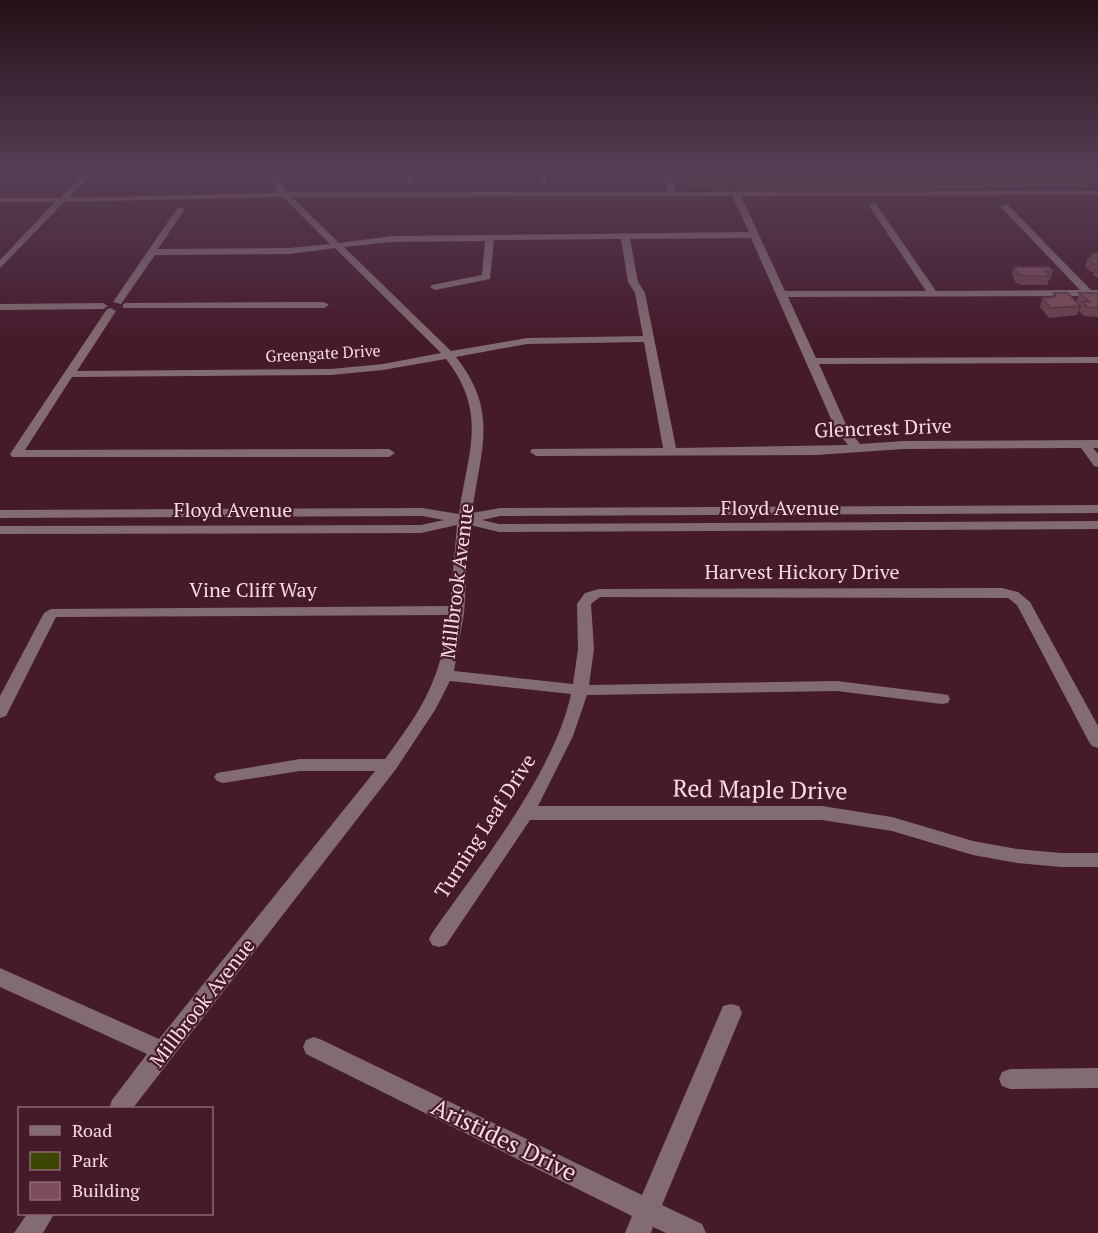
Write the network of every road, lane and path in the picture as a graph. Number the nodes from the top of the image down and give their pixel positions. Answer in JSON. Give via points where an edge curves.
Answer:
{"nodes":[{"id":1,"x":36,"y":228,"type":"edge"},
{"id":2,"x":169,"y":228,"type":"edge"},
{"id":3,"x":316,"y":228,"type":"edge"},
{"id":4,"x":749,"y":228,"type":"edge"},
{"id":5,"x":888,"y":228,"type":"edge"},
{"id":6,"x":1027,"y":228,"type":"edge"},
{"id":7,"x":752,"y":235,"type":"junction"},
{"id":8,"x":625,"y":237,"type":"junction"},
{"id":9,"x":490,"y":239,"type":"junction"},
{"id":10,"x":334,"y":246,"type":"junction"},
{"id":11,"x":153,"y":252,"type":"junction"},
{"id":12,"x":0,"y":265,"type":"edge"},
{"id":13,"x":435,"y":287,"type":"dead end"},
{"id":14,"x":1093,"y":293,"type":"edge"},
{"id":15,"x":784,"y":294,"type":"junction"},
{"id":16,"x":933,"y":294,"type":"junction"},
{"id":17,"x":324,"y":305,"type":"dead end"},
{"id":18,"x":115,"y":306,"type":"junction"},
{"id":19,"x":0,"y":307,"type":"edge"},
{"id":20,"x":649,"y":339,"type":"junction"},
{"id":21,"x":449,"y":355,"type":"junction"},
{"id":22,"x":1098,"y":360,"type":"edge"},
{"id":23,"x":812,"y":361,"type":"junction"},
{"id":24,"x":69,"y":374,"type":"junction"},
{"id":25,"x":1084,"y":444,"type":"junction"},
{"id":26,"x":1098,"y":444,"type":"edge"},
{"id":27,"x":856,"y":448,"type":"junction"},
{"id":28,"x":536,"y":452,"type":"dead end"},
{"id":29,"x":670,"y":452,"type":"junction"},
{"id":30,"x":389,"y":453,"type":"dead end"},
{"id":31,"x":1098,"y":463,"type":"edge"},
{"id":32,"x":1098,"y":509,"type":"edge"},
{"id":33,"x":0,"y":514,"type":"edge"},
{"id":34,"x":464,"y":519,"type":"junction"},
{"id":35,"x":1098,"y":525,"type":"edge"},
{"id":36,"x":0,"y":530,"type":"edge"},
{"id":37,"x":590,"y":596,"type":"joint"},
{"id":38,"x":455,"y":610,"type":"junction"},
{"id":39,"x":444,"y":675,"type":"junction"},
{"id":40,"x":580,"y":690,"type":"junction"},
{"id":41,"x":942,"y":699,"type":"dead end"},
{"id":42,"x":0,"y":712,"type":"edge"},
{"id":43,"x":1098,"y":742,"type":"edge"},
{"id":44,"x":390,"y":765,"type":"junction"},
{"id":45,"x":223,"y":777,"type":"dead end"},
{"id":46,"x":524,"y":813,"type":"junction"},
{"id":47,"x":1098,"y":860,"type":"edge"},
{"id":48,"x":439,"y":939,"type":"dead end"},
{"id":49,"x":0,"y":977,"type":"edge"},
{"id":50,"x":731,"y":1013,"type":"dead end"},
{"id":51,"x":314,"y":1047,"type":"dead end"},
{"id":52,"x":163,"y":1051,"type":"junction"},
{"id":53,"x":1098,"y":1078,"type":"edge"},
{"id":54,"x":1010,"y":1079,"type":"dead end"},
{"id":55,"x":121,"y":1107,"type":"edge"},
{"id":56,"x":41,"y":1215,"type":"edge"},
{"id":57,"x":643,"y":1222,"type":"edge"},
{"id":58,"x":27,"y":1233,"type":"edge"},
{"id":59,"x":693,"y":1233,"type":"edge"}],
"edges":[{"from":1,"to":12,"type":"street"},
{"from":2,"to":11,"type":"street"},
{"from":3,"to":10,"type":"street","name":"Millbrook Avenue"},
{"from":4,"to":7,"type":"street"},
{"from":5,"to":16,"type":"street"},
{"from":6,"to":14,"type":"street"},
{"from":7,"to":8,"type":"street"},
{"from":7,"to":15,"type":"street"},
{"from":8,"to":9,"type":"street"},
{"from":8,"to":20,"type":"street"},
{"from":9,"to":10,"type":"street","via":[[381,240]]},
{"from":9,"to":13,"type":"street","via":[[487,278]]},
{"from":10,"to":11,"type":"street"},
{"from":10,"to":21,"type":"street","name":"Millbrook Avenue"},
{"from":11,"to":18,"type":"street"},
{"from":14,"to":16,"type":"street"},
{"from":15,"to":16,"type":"street"},
{"from":15,"to":23,"type":"street"},
{"from":17,"to":18,"type":"street"},
{"from":18,"to":19,"type":"street"},
{"from":18,"to":24,"type":"street"},
{"from":20,"to":21,"type":"street","name":"Greengate Drive","via":[[528,341]]},
{"from":20,"to":29,"type":"street"},
{"from":21,"to":24,"type":"street","name":"Greengate Drive","via":[[331,372]]},
{"from":21,"to":34,"type":"street","name":"Millbrook Avenue","via":[[469,380],[479,414]]},
{"from":22,"to":23,"type":"street"},
{"from":23,"to":27,"type":"street","via":[[842,430]]},
{"from":24,"to":30,"type":"street","via":[[16,454]]},
{"from":25,"to":26,"type":"street","name":"Glencrest Drive"},
{"from":25,"to":27,"type":"street","name":"Glencrest Drive"},
{"from":25,"to":31,"type":"street"},
{"from":27,"to":29,"type":"street","name":"Glencrest Drive"},
{"from":28,"to":29,"type":"street","name":"Glencrest Drive"},
{"from":32,"to":34,"type":"street","name":"Floyd Avenue","via":[[500,512]]},
{"from":33,"to":34,"type":"street","name":"Floyd Avenue","via":[[422,512]]},
{"from":34,"to":35,"type":"street","name":"Floyd Avenue","via":[[499,528]]},
{"from":34,"to":36,"type":"street","name":"Floyd Avenue","via":[[421,529]]},
{"from":34,"to":38,"type":"street","name":"Millbrook Avenue"},
{"from":37,"to":40,"type":"street","name":"Turning Leaf Drive","via":[[584,604],[586,644]]},
{"from":37,"to":43,"type":"street","name":"Harvest Hickory Drive","via":[[967,592],[1013,595],[1023,602]]},
{"from":38,"to":39,"type":"street","name":"Millbrook Avenue"},
{"from":38,"to":42,"type":"street","name":"Vine Cliff Way","via":[[51,612]]},
{"from":39,"to":40,"type":"street"},
{"from":39,"to":44,"type":"street","name":"Millbrook Avenue","via":[[426,712]]},
{"from":40,"to":41,"type":"street","via":[[837,686]]},
{"from":40,"to":46,"type":"street","name":"Turning Leaf Drive","via":[[555,758]]},
{"from":44,"to":45,"type":"street","via":[[300,765]]},
{"from":44,"to":52,"type":"street","name":"Millbrook Avenue"},
{"from":46,"to":47,"type":"street","name":"Red Maple Drive","via":[[822,813],[892,824],[973,848],[1017,856]]},
{"from":46,"to":48,"type":"street","name":"Turning Leaf Drive"},
{"from":49,"to":52,"type":"street"},
{"from":50,"to":57,"type":"street"},
{"from":51,"to":57,"type":"street","name":"Aristides Drive"},
{"from":52,"to":55,"type":"street","name":"Millbrook Avenue"},
{"from":53,"to":54,"type":"street"},
{"from":56,"to":58,"type":"street"},
{"from":57,"to":59,"type":"street","name":"Aristides Drive"}]}
